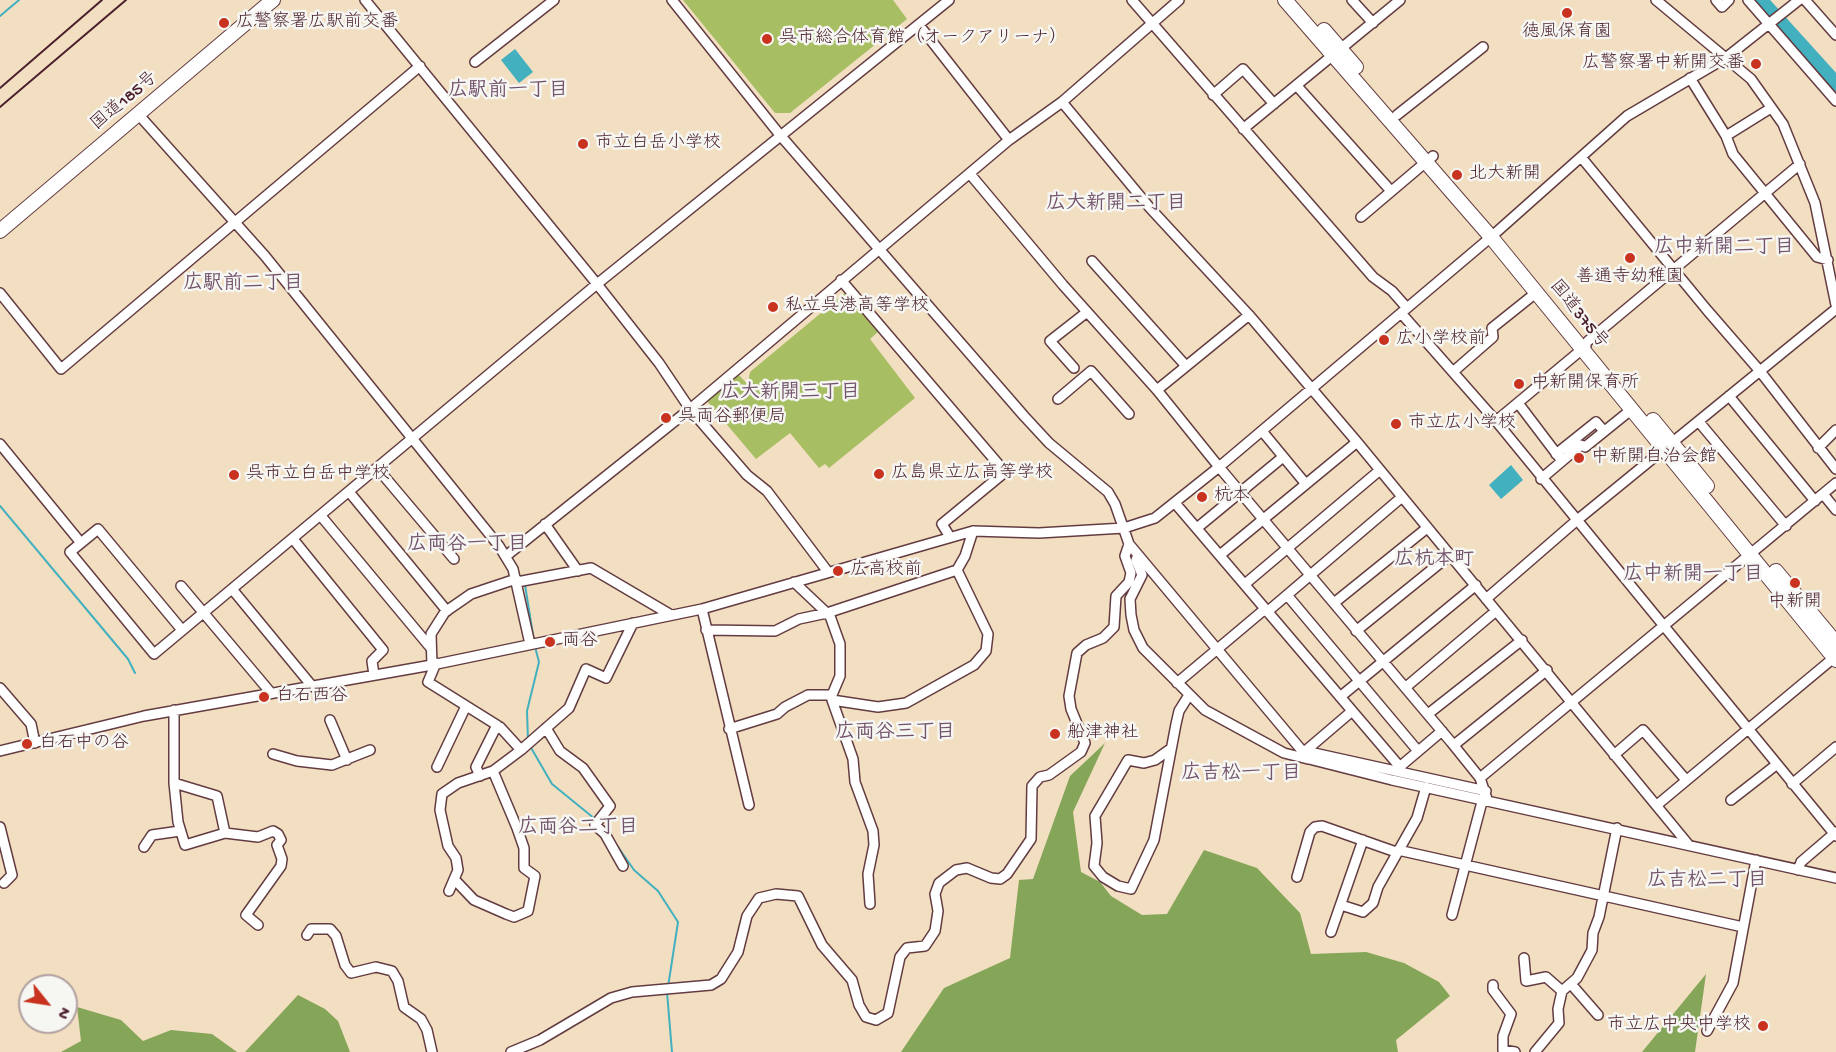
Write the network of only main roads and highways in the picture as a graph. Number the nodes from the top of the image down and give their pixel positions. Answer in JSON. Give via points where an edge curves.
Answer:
{"nodes":[{"id":1,"x":273,"y":0,"type":"edge"},
{"id":2,"x":1285,"y":0,"type":"edge"},
{"id":3,"x":1297,"y":0,"type":"edge"},
{"id":4,"x":1337,"y":53,"type":"junction"},
{"id":5,"x":1429,"y":159,"type":"junction"},
{"id":6,"x":0,"y":231,"type":"edge"},
{"id":7,"x":1495,"y":233,"type":"junction"},
{"id":8,"x":1587,"y":344,"type":"junction"},
{"id":9,"x":1669,"y":447,"type":"junction"},
{"id":10,"x":1755,"y":552,"type":"junction"},
{"id":11,"x":1836,"y":643,"type":"edge"},
{"id":12,"x":1835,"y":658,"type":"edge"}],
"edges":[{"from":1,"to":6,"type":"highway","name":"国道185号"},
{"from":2,"to":4,"type":"highway","name":"国道375号"},
{"from":3,"to":4,"type":"highway","name":"国道375号"},
{"from":4,"to":5,"type":"highway","name":"国道375号"},
{"from":4,"to":5,"type":"highway","name":"国道375号","via":[[1397,115]]},
{"from":5,"to":7,"type":"highway","name":"国道375号"},
{"from":7,"to":8,"type":"highway","name":"国道375号"},
{"from":7,"to":8,"type":"highway","name":"国道375号","via":[[1537,292]]},
{"from":8,"to":9,"type":"highway","name":"国道375号"},
{"from":8,"to":9,"type":"highway","name":"国道375号","via":[[1632,409]]},
{"from":9,"to":10,"type":"highway","name":"国道375号"},
{"from":10,"to":11,"type":"highway","name":"国道375号"},
{"from":10,"to":12,"type":"highway","name":"国道375号"}]}
